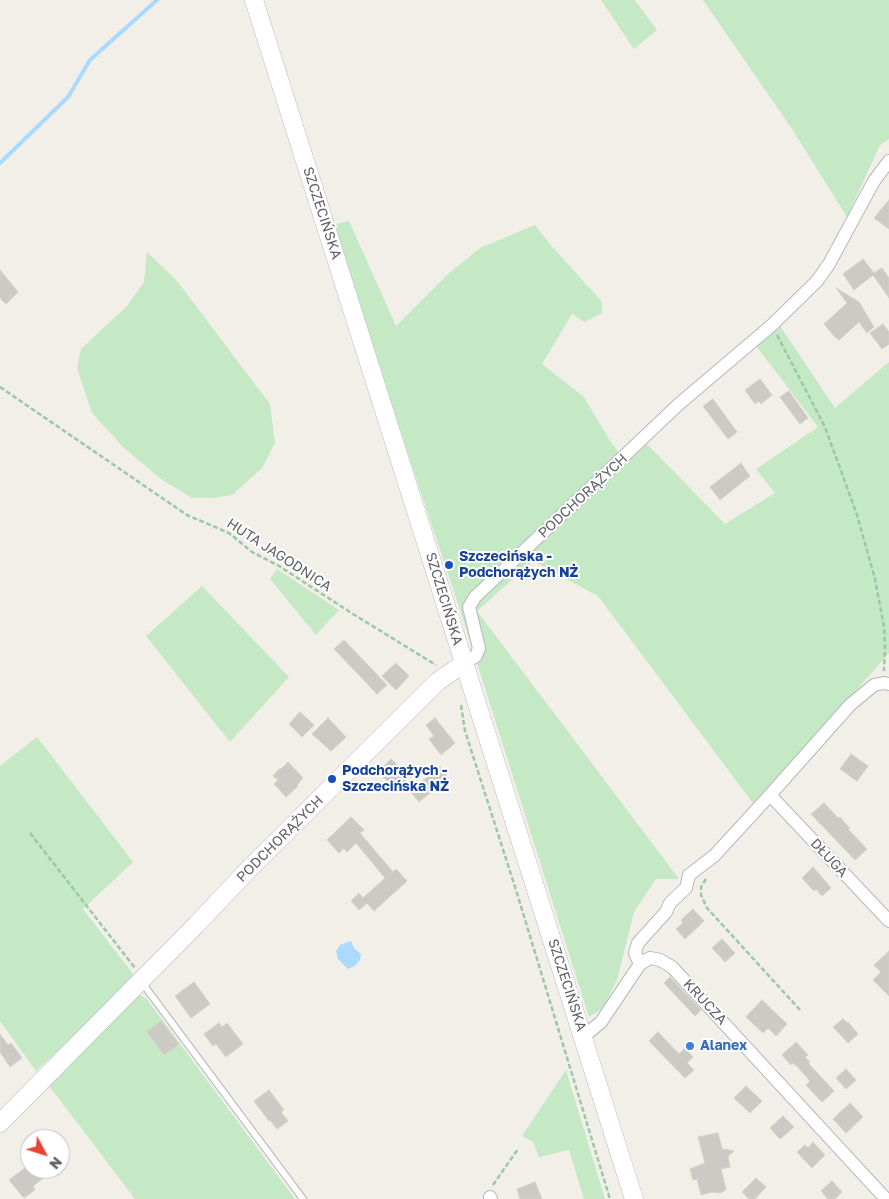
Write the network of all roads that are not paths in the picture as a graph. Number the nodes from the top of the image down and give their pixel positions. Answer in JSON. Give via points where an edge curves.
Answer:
{"nodes":[{"id":1,"x":254,"y":0,"type":"edge"},
{"id":2,"x":889,"y":161,"type":"edge"},
{"id":3,"x":464,"y":663,"type":"junction"},
{"id":4,"x":886,"y":683,"type":"edge"},
{"id":5,"x":770,"y":795,"type":"junction"},
{"id":6,"x":889,"y":921,"type":"edge"},
{"id":7,"x":640,"y":964,"type":"junction"},
{"id":8,"x":143,"y":979,"type":"junction"},
{"id":9,"x":583,"y":1037,"type":"junction"},
{"id":10,"x":0,"y":1122,"type":"edge"},
{"id":11,"x":304,"y":1199,"type":"edge"},
{"id":12,"x":634,"y":1199,"type":"edge"},
{"id":13,"x":886,"y":1199,"type":"edge"}],
"edges":[{"from":1,"to":3,"type":"main road","name":"SZCZECIŃSKA"},
{"from":2,"to":3,"type":"street","name":"PODCHORĄŻYCH","via":[[874,181],[817,281],[772,325],[680,404],[475,597],[469,607],[479,648],[476,656]]},
{"from":3,"to":8,"type":"main road","name":"PODCHORĄŻYCH","via":[[447,673],[246,871]]},
{"from":3,"to":9,"type":"main road","name":"SZCZECIŃSKA"},
{"from":4,"to":5,"type":"street","via":[[868,689],[850,705]]},
{"from":5,"to":6,"type":"street","name":"DŁUGA"},
{"from":5,"to":7,"type":"street","via":[[714,856],[689,875],[686,888],[638,943],[635,953]]},
{"from":7,"to":9,"type":"street","via":[[601,1022]]},
{"from":7,"to":13,"type":"street","name":"KRUCZA","via":[[650,958],[672,967]]},
{"from":8,"to":10,"type":"main road","name":"PODCHORĄŻYCH"},
{"from":8,"to":11,"type":"lane","via":[[146,988]]},
{"from":9,"to":12,"type":"main road","name":"SZCZECIŃSKA"}]}
